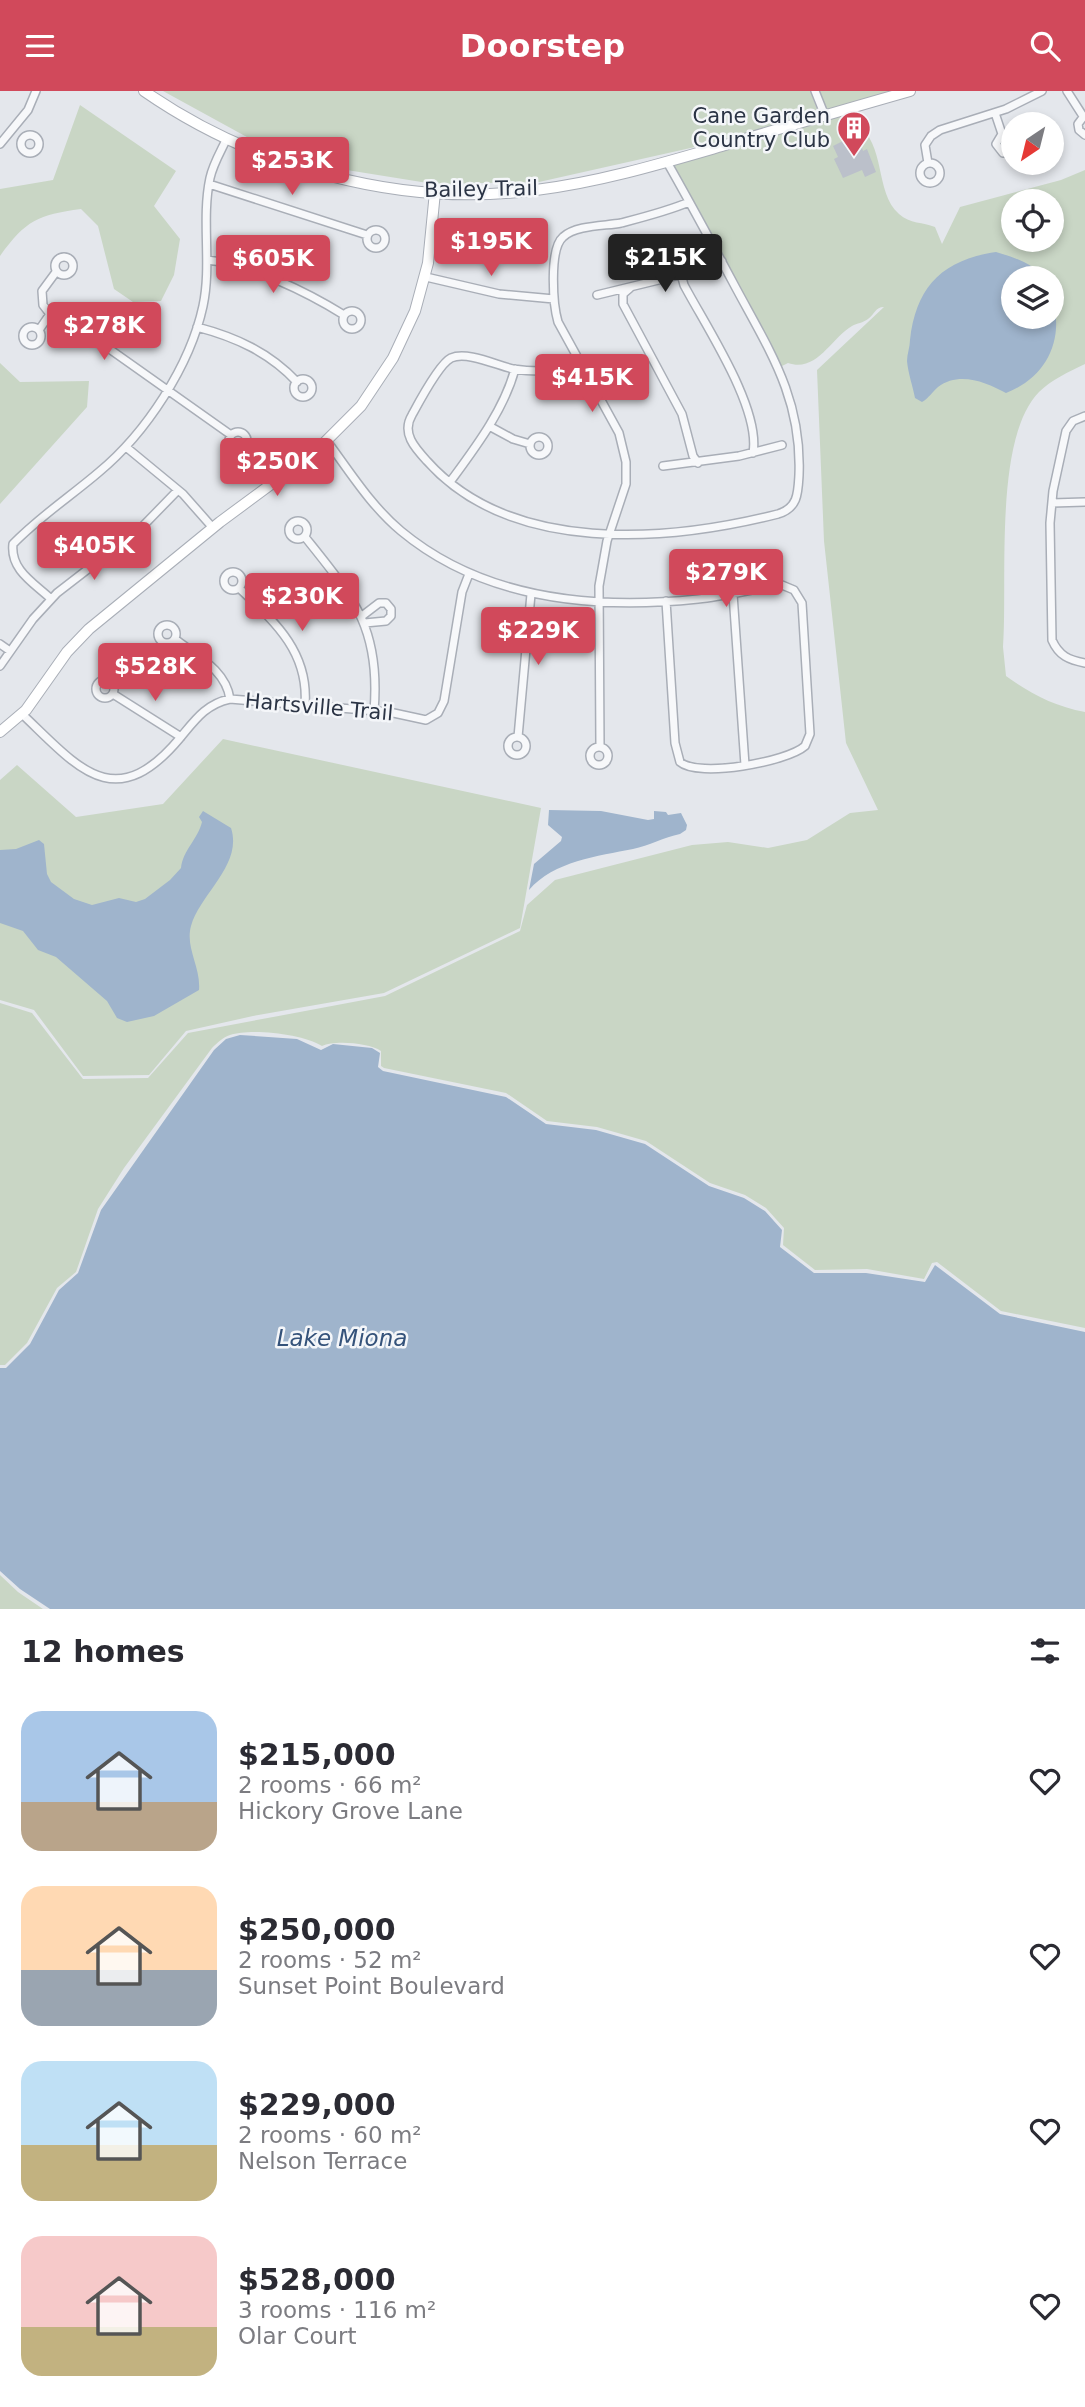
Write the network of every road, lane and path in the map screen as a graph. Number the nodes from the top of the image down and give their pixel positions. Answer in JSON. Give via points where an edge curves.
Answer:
{"nodes":[{"id":1,"x":36,"y":91,"type":"edge"},
{"id":2,"x":144,"y":91,"type":"edge"},
{"id":3,"x":815,"y":91,"type":"edge"},
{"id":4,"x":910,"y":91,"type":"edge"},
{"id":5,"x":1042,"y":91,"type":"edge"},
{"id":6,"x":1067,"y":91,"type":"edge"},
{"id":7,"x":995,"y":113,"type":"junction"},
{"id":8,"x":825,"y":116,"type":"junction"},
{"id":9,"x":1084,"y":116,"type":"edge"},
{"id":10,"x":1001,"y":129,"type":"edge"},
{"id":11,"x":12,"y":130,"type":"junction"},
{"id":12,"x":1085,"y":135,"type":"edge"},
{"id":13,"x":1001,"y":136,"type":"edge"},
{"id":14,"x":23,"y":138,"type":"dead end"},
{"id":15,"x":227,"y":138,"type":"junction"},
{"id":16,"x":0,"y":144,"type":"edge"},
{"id":17,"x":1001,"y":151,"type":"edge"},
{"id":18,"x":667,"y":162,"type":"junction"},
{"id":19,"x":928,"y":163,"type":"dead end"},
{"id":20,"x":209,"y":184,"type":"junction"},
{"id":21,"x":435,"y":192,"type":"junction"},
{"id":22,"x":690,"y":202,"type":"junction"},
{"id":23,"x":367,"y":235,"type":"dead end"},
{"id":24,"x":207,"y":260,"type":"junction"},
{"id":25,"x":722,"y":261,"type":"junction"},
{"id":26,"x":56,"y":272,"type":"dead end"},
{"id":27,"x":681,"y":274,"type":"junction"},
{"id":28,"x":426,"y":277,"type":"junction"},
{"id":29,"x":630,"y":288,"type":"junction"},
{"id":30,"x":597,"y":295,"type":"dead end"},
{"id":31,"x":554,"y":299,"type":"junction"},
{"id":32,"x":50,"y":314,"type":"junction"},
{"id":33,"x":344,"y":315,"type":"dead end"},
{"id":34,"x":197,"y":327,"type":"junction"},
{"id":35,"x":39,"y":330,"type":"dead end"},
{"id":36,"x":581,"y":364,"type":"junction"},
{"id":37,"x":515,"y":369,"type":"junction"},
{"id":38,"x":297,"y":382,"type":"dead end"},
{"id":39,"x":168,"y":390,"type":"junction"},
{"id":40,"x":1085,"y":416,"type":"edge"},
{"id":41,"x":489,"y":426,"type":"junction"},
{"id":42,"x":231,"y":435,"type":"dead end"},
{"id":43,"x":327,"y":441,"type":"junction"},
{"id":44,"x":530,"y":444,"type":"dead end"},
{"id":45,"x":782,"y":445,"type":"dead end"},
{"id":46,"x":126,"y":447,"type":"junction"},
{"id":47,"x":753,"y":453,"type":"junction"},
{"id":48,"x":698,"y":463,"type":"junction"},
{"id":49,"x":663,"y":466,"type":"dead end"},
{"id":50,"x":450,"y":482,"type":"junction"},
{"id":51,"x":178,"y":490,"type":"junction"},
{"id":52,"x":1085,"y":502,"type":"edge"},
{"id":53,"x":1052,"y":503,"type":"junction"},
{"id":54,"x":213,"y":528,"type":"junction"},
{"id":55,"x":610,"y":533,"type":"junction"},
{"id":56,"x":305,"y":537,"type":"dead end"},
{"id":57,"x":469,"y":574,"type":"junction"},
{"id":58,"x":239,"y":588,"type":"dead end"},
{"id":59,"x":531,"y":594,"type":"junction"},
{"id":60,"x":733,"y":594,"type":"junction"},
{"id":61,"x":51,"y":599,"type":"junction"},
{"id":62,"x":598,"y":600,"type":"junction"},
{"id":63,"x":666,"y":601,"type":"junction"},
{"id":64,"x":175,"y":639,"type":"dead end"},
{"id":65,"x":0,"y":644,"type":"edge"},
{"id":66,"x":10,"y":651,"type":"junction"},
{"id":67,"x":1085,"y":663,"type":"edge"},
{"id":68,"x":0,"y":666,"type":"edge"},
{"id":69,"x":114,"y":694,"type":"dead end"},
{"id":70,"x":230,"y":699,"type":"junction"},
{"id":71,"x":305,"y":705,"type":"junction"},
{"id":72,"x":374,"y":711,"type":"junction"},
{"id":73,"x":22,"y":714,"type":"junction"},
{"id":74,"x":0,"y":732,"type":"edge"},
{"id":75,"x":181,"y":737,"type":"junction"},
{"id":76,"x":518,"y":737,"type":"dead end"},
{"id":77,"x":600,"y":747,"type":"dead end"},
{"id":78,"x":745,"y":765,"type":"junction"}],
"edges":[{"from":1,"to":11,"type":"street"},
{"from":2,"to":15,"type":"street","name":"Bailey Trail"},
{"from":3,"to":8,"type":"street"},
{"from":4,"to":8,"type":"street","name":"Bailey Trail"},
{"from":5,"to":7,"type":"street"},
{"from":6,"to":9,"type":"street"},
{"from":7,"to":10,"type":"street"},
{"from":7,"to":19,"type":"street","via":[[935,132],[925,145]]},
{"from":8,"to":18,"type":"street","name":"Bailey Trail"},
{"from":9,"to":12,"type":"street","via":[[1078,127]]},
{"from":11,"to":14,"type":"street"},
{"from":11,"to":16,"type":"street"},
{"from":13,"to":17,"type":"street","via":[[996,141]]},
{"from":15,"to":20,"type":"street"},
{"from":15,"to":21,"type":"street","name":"Bailey Trail","via":[[328,175]]},
{"from":18,"to":21,"type":"street","name":"Bailey Trail","via":[[606,179],[533,191]]},
{"from":18,"to":22,"type":"street"},
{"from":20,"to":23,"type":"street"},
{"from":20,"to":24,"type":"street"},
{"from":21,"to":28,"type":"street"},
{"from":22,"to":25,"type":"street"},
{"from":22,"to":31,"type":"street","via":[[564,236],[555,254]]},
{"from":24,"to":33,"type":"street","via":[[226,262],[304,293]]},
{"from":24,"to":34,"type":"street"},
{"from":25,"to":27,"type":"street"},
{"from":25,"to":55,"type":"street","via":[[793,404],[799,443],[796,502],[786,512],[722,527]]},
{"from":26,"to":32,"type":"street","via":[[42,291],[43,305]]},
{"from":27,"to":29,"type":"street"},
{"from":27,"to":47,"type":"street","via":[[743,398]]},
{"from":28,"to":31,"type":"street","via":[[499,294]]},
{"from":28,"to":43,"type":"street","via":[[410,324],[383,375]]},
{"from":29,"to":30,"type":"street"},
{"from":29,"to":48,"type":"street","via":[[623,294],[623,304],[682,414]]},
{"from":31,"to":36,"type":"street","via":[[558,322]]},
{"from":32,"to":35,"type":"street"},
{"from":32,"to":39,"type":"street","via":[[105,343]]},
{"from":34,"to":38,"type":"street","via":[[245,343],[270,357]]},
{"from":34,"to":39,"type":"street"},
{"from":36,"to":37,"type":"street","via":[[547,371]]},
{"from":36,"to":55,"type":"street","via":[[625,453],[626,484]]},
{"from":37,"to":41,"type":"street"},
{"from":37,"to":50,"type":"street","via":[[462,356],[452,358],[440,368],[411,415],[407,428],[411,440]]},
{"from":39,"to":42,"type":"street"},
{"from":39,"to":46,"type":"street"},
{"from":40,"to":53,"type":"street","via":[[1073,421],[1066,431]]},
{"from":41,"to":44,"type":"street"},
{"from":41,"to":50,"type":"street"},
{"from":43,"to":54,"type":"street"},
{"from":43,"to":57,"type":"street","via":[[370,500],[400,530]]},
{"from":45,"to":47,"type":"street"},
{"from":46,"to":51,"type":"street"},
{"from":46,"to":61,"type":"street","via":[[13,544],[16,567]]},
{"from":47,"to":48,"type":"street"},
{"from":48,"to":49,"type":"street"},
{"from":50,"to":55,"type":"street","via":[[484,505],[521,521]]},
{"from":51,"to":54,"type":"street"},
{"from":51,"to":61,"type":"street","via":[[141,528]]},
{"from":52,"to":53,"type":"street"},
{"from":53,"to":67,"type":"street","via":[[1052,640],[1057,652]]},
{"from":54,"to":73,"type":"street","via":[[78,639]]},
{"from":55,"to":62,"type":"street"},
{"from":56,"to":72,"type":"street","via":[[337,575],[363,619],[375,675]]},
{"from":57,"to":59,"type":"street"},
{"from":57,"to":72,"type":"street","name":"Hartsville Trail","via":[[442,708],[433,718],[419,720]]},
{"from":58,"to":71,"type":"street","via":[[291,643],[303,669]]},
{"from":59,"to":62,"type":"street"},
{"from":59,"to":76,"type":"street"},
{"from":60,"to":63,"type":"street"},
{"from":60,"to":78,"type":"street"},
{"from":60,"to":78,"type":"street","via":[[788,586],[799,596],[803,615],[809,740],[794,754]]},
{"from":61,"to":66,"type":"street"},
{"from":62,"to":63,"type":"street"},
{"from":62,"to":77,"type":"street"},
{"from":63,"to":78,"type":"street","via":[[677,757],[696,769]]},
{"from":64,"to":70,"type":"street","via":[[219,672]]},
{"from":65,"to":66,"type":"street"},
{"from":66,"to":68,"type":"street"},
{"from":69,"to":75,"type":"street"},
{"from":70,"to":71,"type":"street","name":"Hartsville Trail"},
{"from":70,"to":75,"type":"street","name":"Hartsville Trail","via":[[204,710]]},
{"from":71,"to":72,"type":"street","name":"Hartsville Trail"},
{"from":73,"to":74,"type":"street"},
{"from":73,"to":75,"type":"street","name":"Hartsville Trail","via":[[73,763],[98,777],[139,773]]}]}
